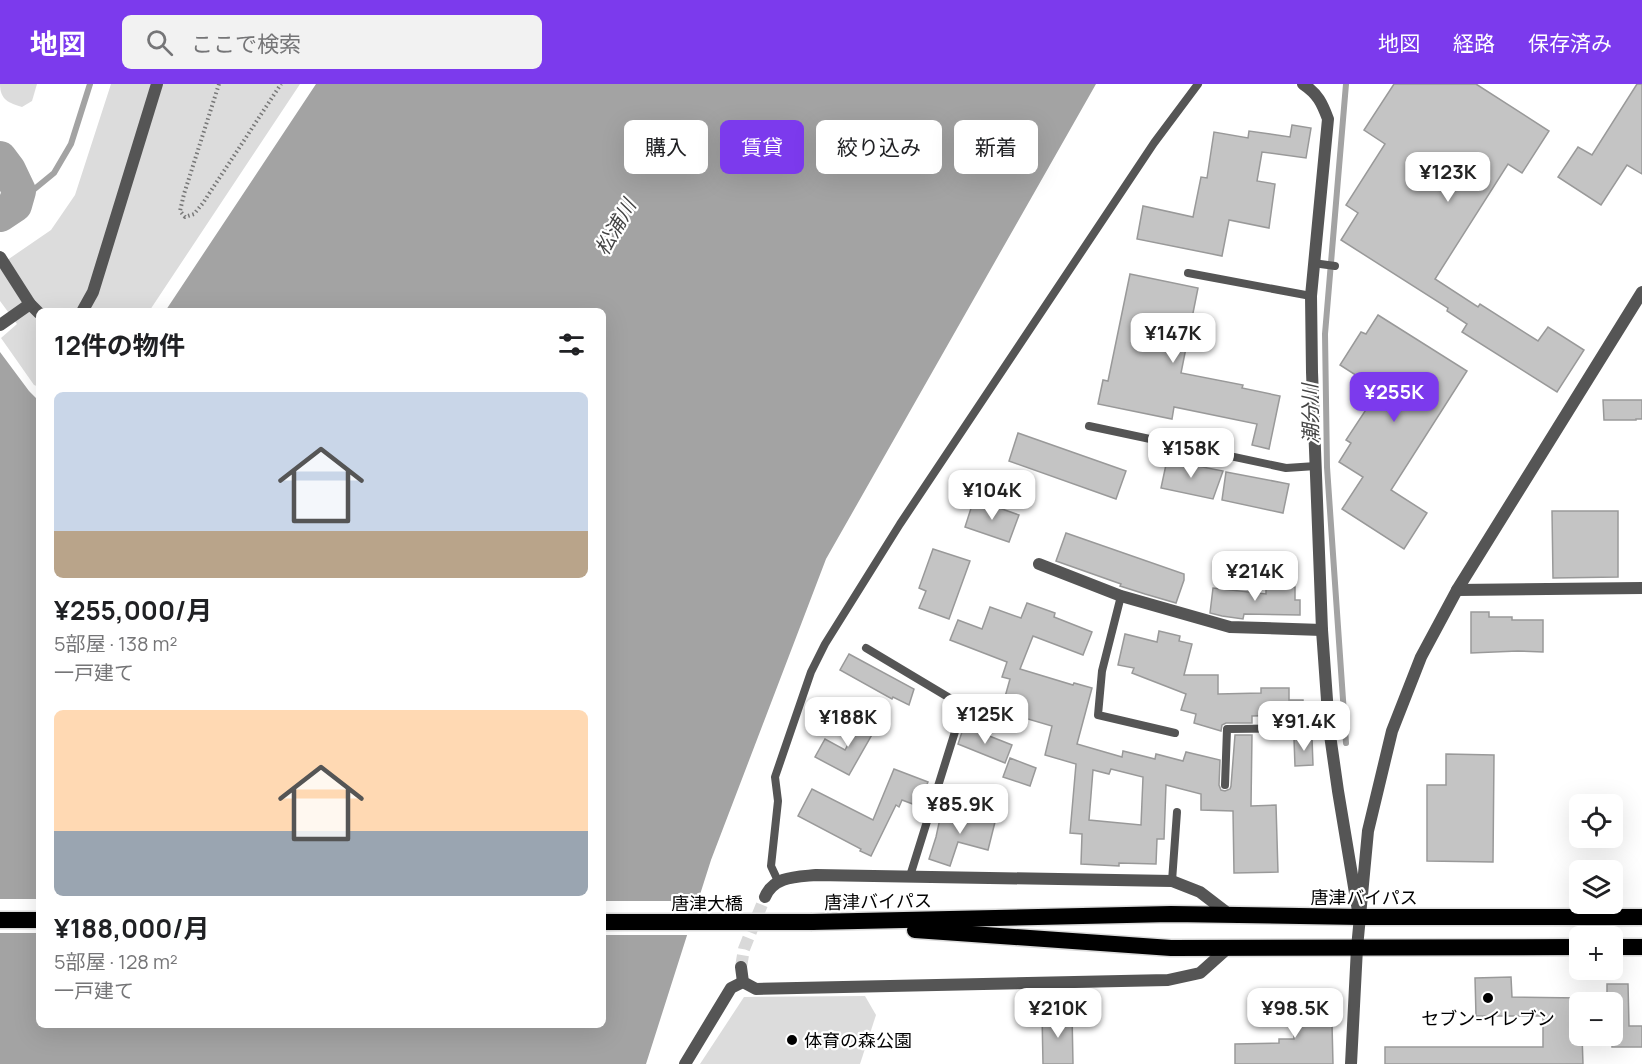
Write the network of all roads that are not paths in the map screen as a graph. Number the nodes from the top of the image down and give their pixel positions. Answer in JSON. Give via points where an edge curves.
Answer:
{"nodes":[{"id":1,"x":157,"y":84,"type":"edge"},
{"id":2,"x":1198,"y":84,"type":"edge"},
{"id":3,"x":1303,"y":84,"type":"edge"},
{"id":4,"x":0,"y":257,"type":"edge"},
{"id":5,"x":1313,"y":263,"type":"junction"},
{"id":6,"x":1331,"y":265,"type":"dead end"},
{"id":7,"x":1188,"y":273,"type":"dead end"},
{"id":8,"x":1642,"y":292,"type":"edge"},
{"id":9,"x":1311,"y":296,"type":"junction"},
{"id":10,"x":84,"y":308,"type":"edge"},
{"id":11,"x":35,"y":309,"type":"edge"},
{"id":12,"x":0,"y":325,"type":"edge"},
{"id":13,"x":1089,"y":426,"type":"dead end"},
{"id":14,"x":1316,"y":466,"type":"junction"},
{"id":15,"x":1039,"y":564,"type":"dead end"},
{"id":16,"x":1642,"y":588,"type":"edge"},
{"id":17,"x":1457,"y":590,"type":"junction"},
{"id":18,"x":1121,"y":596,"type":"junction"},
{"id":19,"x":1323,"y":630,"type":"junction"},
{"id":20,"x":866,"y":648,"type":"dead end"},
{"id":21,"x":1329,"y":728,"type":"junction"},
{"id":22,"x":1175,"y":733,"type":"dead end"},
{"id":23,"x":1225,"y":785,"type":"dead end"},
{"id":24,"x":1177,"y":812,"type":"dead end"},
{"id":25,"x":910,"y":876,"type":"junction"},
{"id":26,"x":778,"y":881,"type":"junction"},
{"id":27,"x":1172,"y":881,"type":"junction"},
{"id":28,"x":765,"y":897,"type":"tunnel mouth"},
{"id":29,"x":1230,"y":915,"type":"junction"},
{"id":30,"x":1359,"y":917,"type":"junction"},
{"id":31,"x":1642,"y":917,"type":"edge"},
{"id":32,"x":0,"y":920,"type":"edge"},
{"id":33,"x":36,"y":921,"type":"edge"},
{"id":34,"x":606,"y":922,"type":"edge"},
{"id":35,"x":812,"y":922,"type":"junction"},
{"id":36,"x":1569,"y":947,"type":"edge"},
{"id":37,"x":1623,"y":947,"type":"edge"},
{"id":38,"x":1642,"y":947,"type":"edge"},
{"id":39,"x":1228,"y":948,"type":"junction"},
{"id":40,"x":1357,"y":948,"type":"junction"},
{"id":41,"x":741,"y":967,"type":"tunnel mouth"},
{"id":42,"x":743,"y":982,"type":"junction"},
{"id":43,"x":685,"y":1064,"type":"edge"},
{"id":44,"x":1351,"y":1064,"type":"edge"}],
"edges":[{"from":1,"to":10,"type":"street","via":[[93,292]]},
{"from":2,"to":26,"type":"lane","via":[[1154,143],[825,644],[775,777],[778,801],[771,866]]},
{"from":3,"to":5,"type":"street","via":[[1322,102],[1328,119]]},
{"from":4,"to":11,"type":"street"},
{"from":5,"to":6,"type":"lane"},
{"from":5,"to":9,"type":"street"},
{"from":7,"to":9,"type":"lane"},
{"from":8,"to":17,"type":"street"},
{"from":9,"to":14,"type":"street"},
{"from":11,"to":12,"type":"street"},
{"from":13,"to":14,"type":"lane","via":[[1286,468]]},
{"from":14,"to":19,"type":"street"},
{"from":15,"to":18,"type":"street"},
{"from":16,"to":17,"type":"street"},
{"from":17,"to":30,"type":"street","via":[[1421,657],[1392,731],[1368,831]]},
{"from":18,"to":19,"type":"street","via":[[1230,627]]},
{"from":18,"to":22,"type":"lane","via":[[1102,671],[1098,715]]},
{"from":19,"to":21,"type":"street"},
{"from":20,"to":25,"type":"lane","via":[[963,706]]},
{"from":21,"to":23,"type":"lane","via":[[1227,729]]},
{"from":21,"to":30,"type":"street"},
{"from":24,"to":27,"type":"lane"},
{"from":25,"to":26,"type":"street","via":[[816,875]]},
{"from":25,"to":27,"type":"street"},
{"from":26,"to":28,"type":"street"},
{"from":27,"to":29,"type":"street","via":[[1200,892]]},
{"from":29,"to":30,"type":"highway","name":"唐津バイパス"},
{"from":29,"to":35,"type":"highway","name":"唐津バイパス"},
{"from":30,"to":31,"type":"highway","name":"唐津バイパス"},
{"from":30,"to":40,"type":"street"},
{"from":32,"to":33,"type":"highway"},
{"from":34,"to":35,"type":"highway","name":"唐津大橋","bridge":true},
{"from":35,"to":39,"type":"highway","name":"唐津バイパス","via":[[1171,948]]},
{"from":36,"to":40,"type":"highway","name":"唐津バイパス"},
{"from":37,"to":38,"type":"highway"},
{"from":39,"to":40,"type":"highway","name":"唐津バイパス"},
{"from":39,"to":42,"type":"street","via":[[1200,973],[1168,980],[756,989]]},
{"from":40,"to":44,"type":"street"},
{"from":41,"to":42,"type":"street"},
{"from":42,"to":43,"type":"street","via":[[731,988]]}]}
